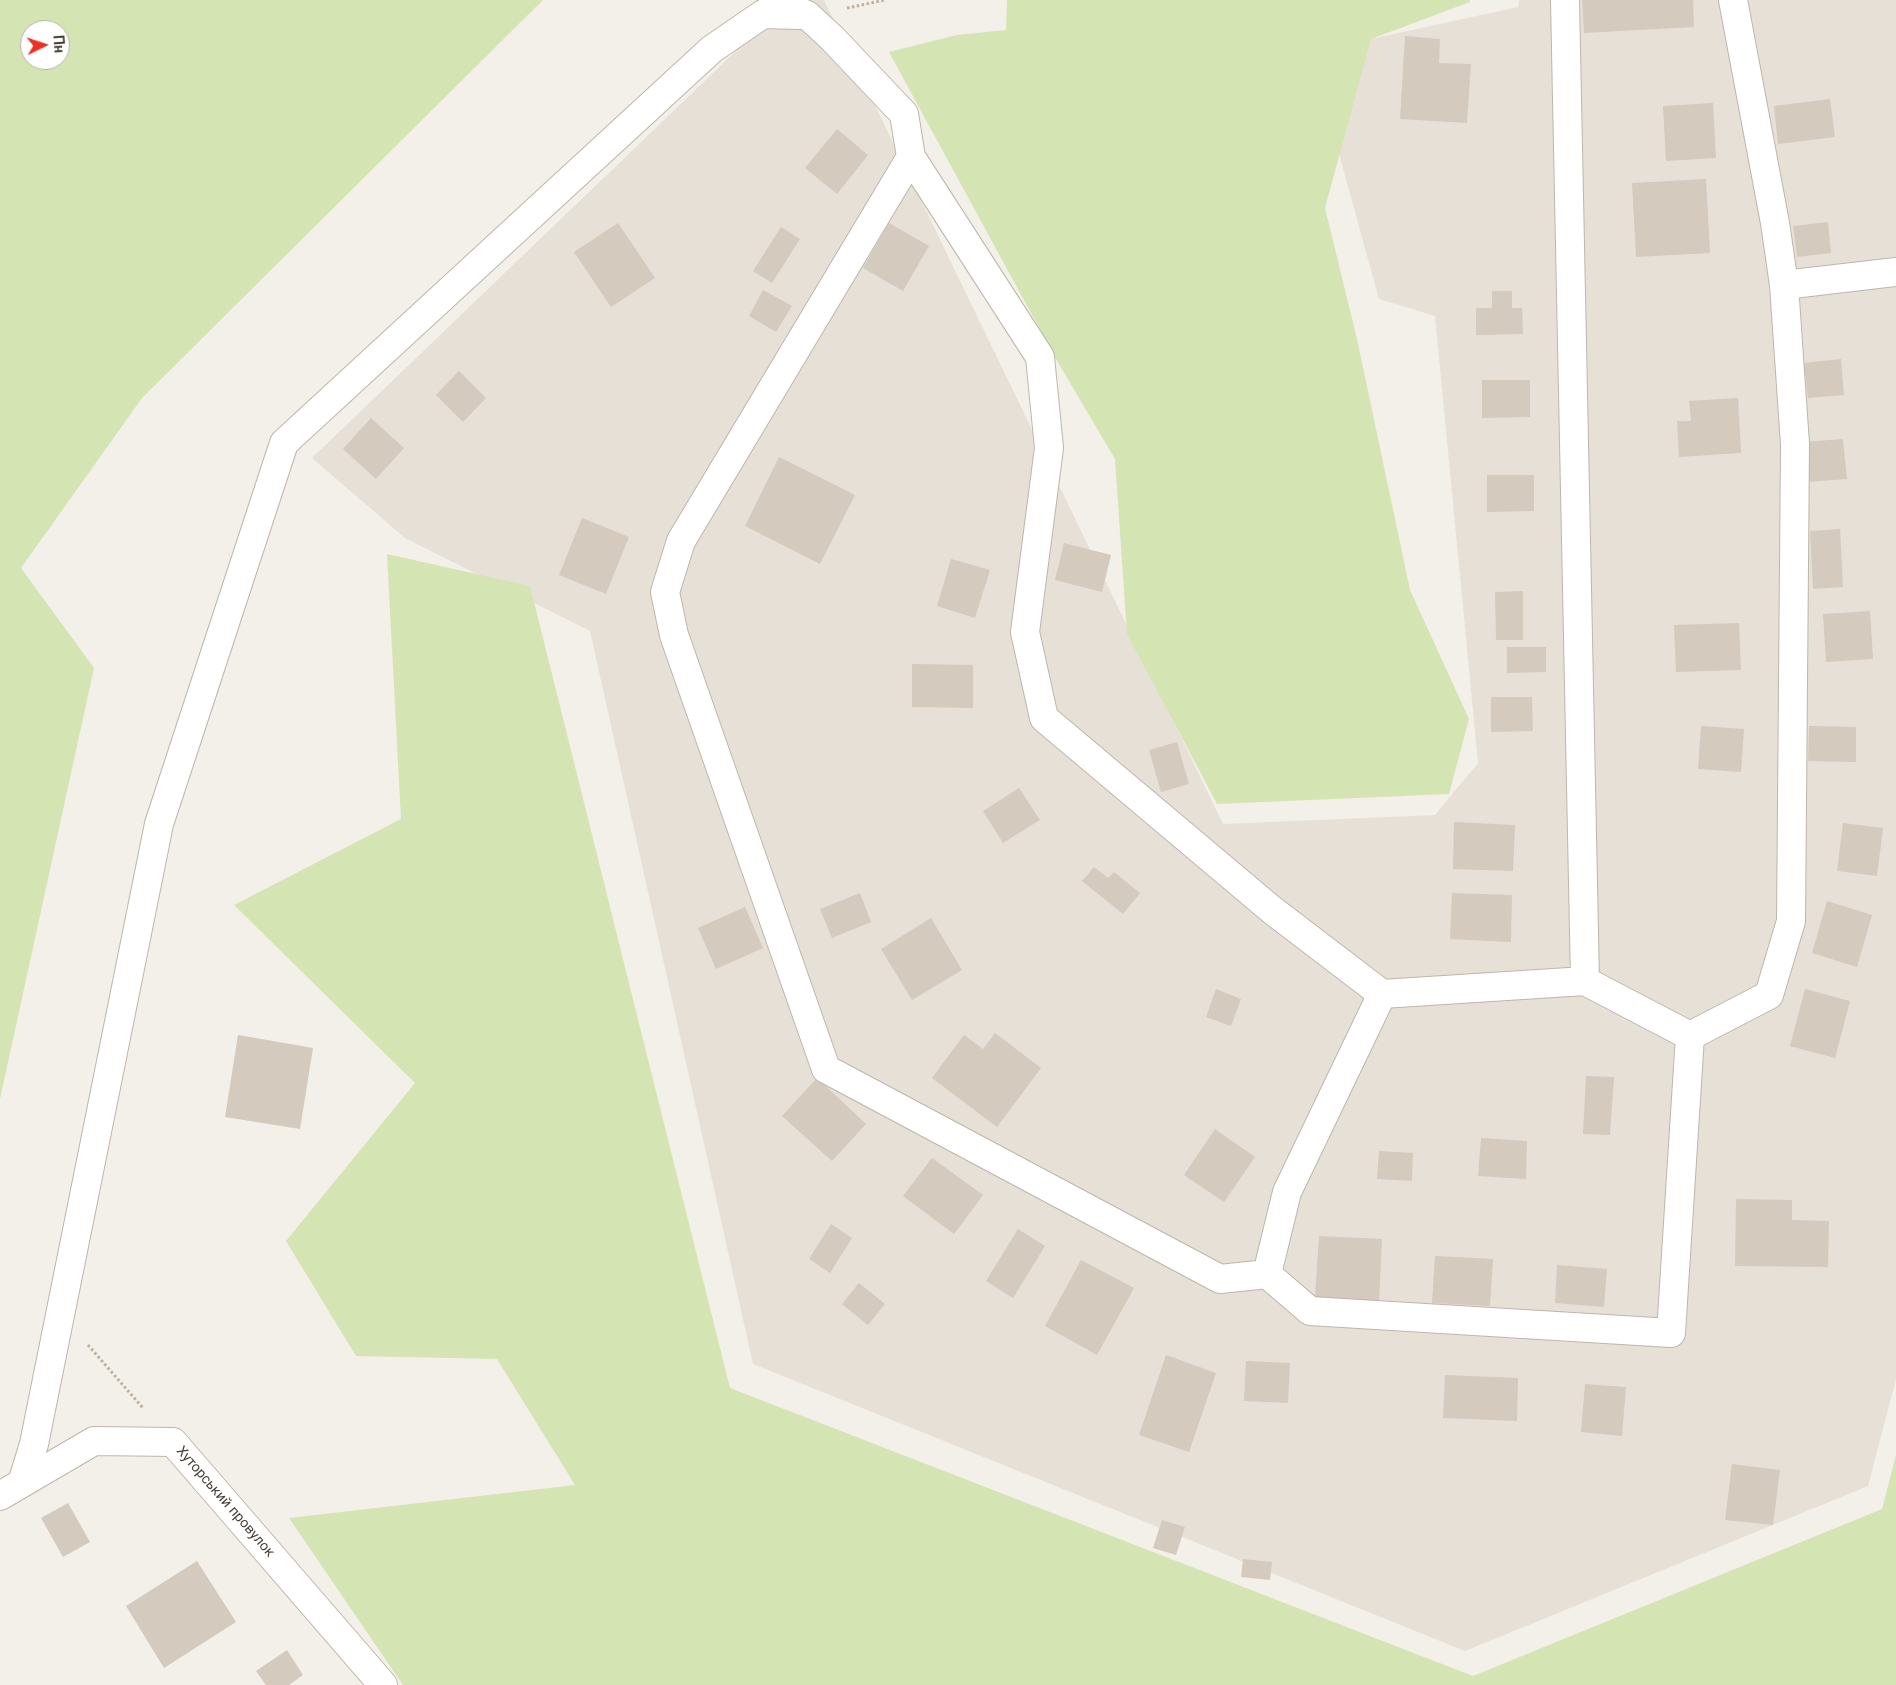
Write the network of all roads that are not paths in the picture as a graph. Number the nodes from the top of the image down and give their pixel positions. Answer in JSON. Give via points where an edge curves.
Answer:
{"nodes":[{"id":1,"x":774,"y":0,"type":"edge"},
{"id":2,"x":1565,"y":0,"type":"edge"},
{"id":3,"x":1733,"y":0,"type":"edge"},
{"id":4,"x":807,"y":15,"type":"junction"},
{"id":5,"x":911,"y":157,"type":"junction"},
{"id":6,"x":1896,"y":272,"type":"edge"},
{"id":7,"x":1784,"y":285,"type":"junction"},
{"id":8,"x":1585,"y":981,"type":"junction"},
{"id":9,"x":1382,"y":994,"type":"junction"},
{"id":10,"x":1690,"y":1036,"type":"junction"},
{"id":11,"x":1266,"y":1274,"type":"junction"},
{"id":12,"x":11,"y":1489,"type":"edge"},
{"id":13,"x":383,"y":1685,"type":"edge"}],
"edges":[{"from":1,"to":4,"type":"street"},
{"from":2,"to":8,"type":"street"},
{"from":3,"to":7,"type":"street"},
{"from":4,"to":5,"type":"street","via":[[904,114]]},
{"from":4,"to":12,"type":"street","via":[[763,14],[712,49],[284,443],[159,824],[34,1444]]},
{"from":5,"to":9,"type":"street","via":[[1040,357],[1049,448],[1025,632],[1044,718],[1272,910]]},
{"from":5,"to":11,"type":"street","via":[[681,541],[665,592],[674,636],[826,1069],[1220,1279]]},
{"from":6,"to":7,"type":"street"},
{"from":7,"to":10,"type":"street","via":[[1795,444],[1791,921],[1769,995]]},
{"from":8,"to":9,"type":"street"},
{"from":8,"to":10,"type":"street"},
{"from":9,"to":11,"type":"street","via":[[1287,1192]]},
{"from":10,"to":11,"type":"street","via":[[1671,1333],[1310,1311]]},
{"from":12,"to":13,"type":"street","name":"Хуторський провулок","via":[[94,1441],[173,1442]]}]}
